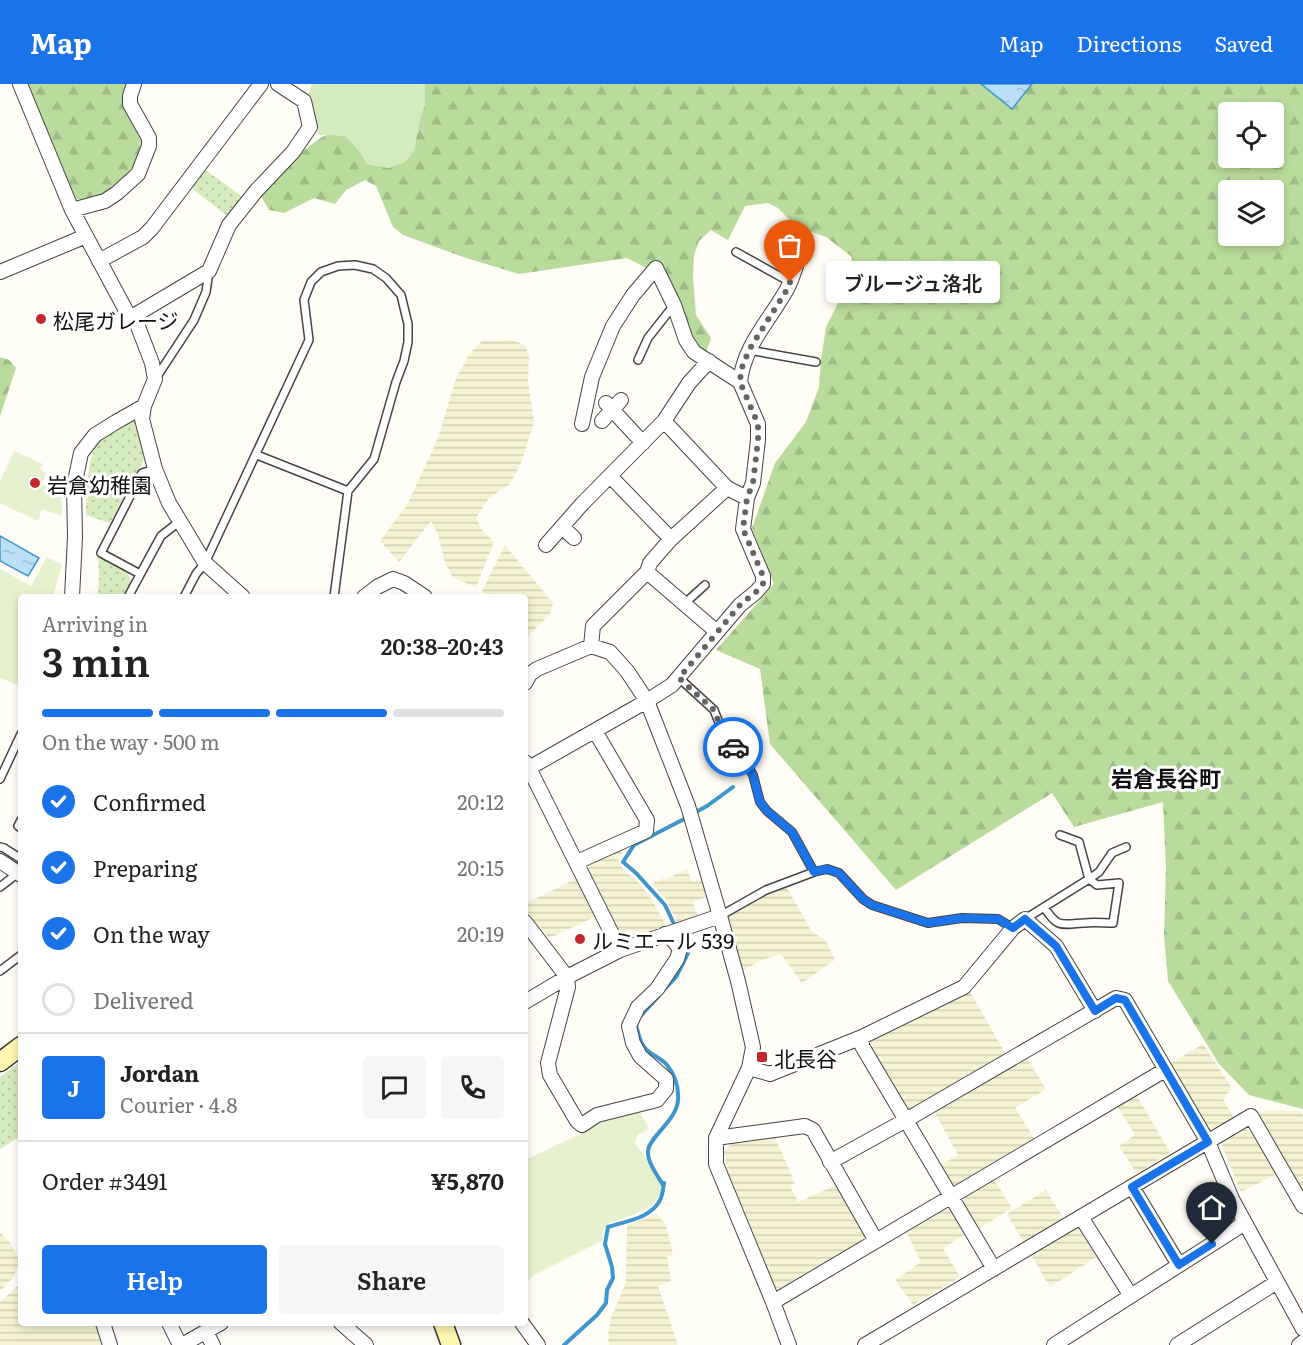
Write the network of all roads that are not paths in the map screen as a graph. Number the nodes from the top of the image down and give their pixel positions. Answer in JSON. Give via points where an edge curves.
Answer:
{"nodes":[{"id":1,"x":21,"y":84,"type":"edge"},
{"id":2,"x":134,"y":84,"type":"edge"},
{"id":3,"x":261,"y":84,"type":"edge"},
{"id":4,"x":278,"y":84,"type":"edge"},
{"id":5,"x":72,"y":210,"type":"junction"},
{"id":6,"x":86,"y":236,"type":"junction"},
{"id":7,"x":736,"y":252,"type":"dead end"},
{"id":8,"x":799,"y":258,"type":"dead end"},
{"id":9,"x":99,"y":261,"type":"junction"},
{"id":10,"x":209,"y":271,"type":"junction"},
{"id":11,"x":0,"y":272,"type":"edge"},
{"id":12,"x":790,"y":282,"type":"junction"},
{"id":13,"x":674,"y":305,"type":"junction"},
{"id":14,"x":129,"y":318,"type":"junction"},
{"id":15,"x":749,"y":350,"type":"junction"},
{"id":16,"x":638,"y":360,"type":"dead end"},
{"id":17,"x":709,"y":361,"type":"junction"},
{"id":18,"x":816,"y":362,"type":"dead end"},
{"id":19,"x":155,"y":379,"type":"junction"},
{"id":20,"x":740,"y":382,"type":"junction"},
{"id":21,"x":144,"y":406,"type":"junction"},
{"id":22,"x":610,"y":409,"type":"dead end"},
{"id":23,"x":664,"y":422,"type":"junction"},
{"id":24,"x":582,"y":424,"type":"dead end"},
{"id":25,"x":643,"y":443,"type":"junction"},
{"id":26,"x":257,"y":455,"type":"junction"},
{"id":27,"x":155,"y":469,"type":"junction"},
{"id":28,"x":610,"y":476,"type":"junction"},
{"id":29,"x":727,"y":488,"type":"junction"},
{"id":30,"x":348,"y":491,"type":"junction"},
{"id":31,"x":747,"y":498,"type":"junction"},
{"id":32,"x":180,"y":521,"type":"junction"},
{"id":33,"x":562,"y":527,"type":"junction"},
{"id":34,"x":574,"y":538,"type":"dead end"},
{"id":35,"x":671,"y":539,"type":"junction"},
{"id":36,"x":546,"y":545,"type":"dead end"},
{"id":37,"x":205,"y":563,"type":"junction"},
{"id":38,"x":647,"y":572,"type":"junction"},
{"id":39,"x":140,"y":574,"type":"junction"},
{"id":40,"x":705,"y":585,"type":"dead end"},
{"id":41,"x":72,"y":594,"type":"edge"},
{"id":42,"x":130,"y":594,"type":"edge"},
{"id":43,"x":186,"y":594,"type":"edge"},
{"id":44,"x":240,"y":594,"type":"edge"},
{"id":45,"x":334,"y":594,"type":"edge"},
{"id":46,"x":368,"y":594,"type":"edge"},
{"id":47,"x":420,"y":594,"type":"edge"},
{"id":48,"x":684,"y":604,"type":"junction"},
{"id":49,"x":717,"y":632,"type":"junction"},
{"id":50,"x":591,"y":646,"type":"junction"},
{"id":51,"x":528,"y":678,"type":"edge"},
{"id":52,"x":679,"y":678,"type":"junction"},
{"id":53,"x":647,"y":701,"type":"junction"},
{"id":54,"x":594,"y":731,"type":"junction"},
{"id":55,"x":18,"y":740,"type":"edge"},
{"id":56,"x":528,"y":764,"type":"edge"},
{"id":57,"x":528,"y":767,"type":"edge"},
{"id":58,"x":0,"y":779,"type":"edge"},
{"id":59,"x":1059,"y":835,"type":"dead end"},
{"id":60,"x":0,"y":847,"type":"edge"},
{"id":61,"x":1126,"y":847,"type":"dead end"},
{"id":62,"x":18,"y":857,"type":"edge"},
{"id":63,"x":0,"y":861,"type":"edge"},
{"id":64,"x":577,"y":862,"type":"junction"},
{"id":65,"x":814,"y":872,"type":"junction"},
{"id":66,"x":18,"y":873,"type":"edge"},
{"id":67,"x":18,"y":875,"type":"edge"},
{"id":68,"x":1089,"y":879,"type":"junction"},
{"id":69,"x":0,"y":887,"type":"edge"},
{"id":70,"x":1044,"y":907,"type":"junction"},
{"id":71,"x":720,"y":916,"type":"junction"},
{"id":72,"x":1019,"y":923,"type":"junction"},
{"id":73,"x":528,"y":926,"type":"edge"},
{"id":74,"x":665,"y":934,"type":"junction"},
{"id":75,"x":620,"y":950,"type":"junction"},
{"id":76,"x":18,"y":957,"type":"edge"},
{"id":77,"x":0,"y":971,"type":"edge"},
{"id":78,"x":567,"y":977,"type":"junction"},
{"id":79,"x":528,"y":1000,"type":"edge"},
{"id":80,"x":1095,"y":1011,"type":"junction"},
{"id":81,"x":862,"y":1037,"type":"junction"},
{"id":82,"x":18,"y":1048,"type":"edge"},
{"id":83,"x":0,"y":1062,"type":"edge"},
{"id":84,"x":749,"y":1068,"type":"junction"},
{"id":85,"x":1165,"y":1070,"type":"junction"},
{"id":86,"x":906,"y":1120,"type":"junction"},
{"id":87,"x":716,"y":1138,"type":"junction"},
{"id":88,"x":1208,"y":1142,"type":"junction"},
{"id":89,"x":830,"y":1162,"type":"junction"},
{"id":90,"x":1132,"y":1187,"type":"junction"},
{"id":91,"x":952,"y":1196,"type":"junction"},
{"id":92,"x":1303,"y":1206,"type":"edge"},
{"id":93,"x":1081,"y":1217,"type":"junction"},
{"id":94,"x":1245,"y":1223,"type":"junction"},
{"id":95,"x":876,"y":1241,"type":"junction"},
{"id":96,"x":1179,"y":1265,"type":"junction"},
{"id":97,"x":994,"y":1269,"type":"junction"},
{"id":98,"x":1277,"y":1282,"type":"junction"},
{"id":99,"x":1131,"y":1296,"type":"junction"},
{"id":100,"x":773,"y":1302,"type":"junction"},
{"id":101,"x":104,"y":1326,"type":"edge"},
{"id":102,"x":171,"y":1326,"type":"edge"},
{"id":103,"x":216,"y":1326,"type":"edge"},
{"id":104,"x":344,"y":1326,"type":"edge"},
{"id":105,"x":444,"y":1326,"type":"edge"},
{"id":106,"x":524,"y":1326,"type":"edge"},
{"id":107,"x":1303,"y":1329,"type":"edge"},
{"id":108,"x":206,"y":1332,"type":"junction"},
{"id":109,"x":1303,"y":1342,"type":"edge"},
{"id":110,"x":110,"y":1345,"type":"edge"},
{"id":111,"x":181,"y":1345,"type":"edge"},
{"id":112,"x":213,"y":1345,"type":"edge"},
{"id":113,"x":366,"y":1345,"type":"edge"},
{"id":114,"x":451,"y":1345,"type":"edge"},
{"id":115,"x":538,"y":1345,"type":"edge"},
{"id":116,"x":789,"y":1345,"type":"edge"},
{"id":117,"x":866,"y":1345,"type":"edge"},
{"id":118,"x":1054,"y":1345,"type":"edge"},
{"id":119,"x":1177,"y":1345,"type":"edge"},
{"id":120,"x":1299,"y":1345,"type":"edge"}],
"edges":[{"from":1,"to":5,"type":"street"},
{"from":2,"to":5,"type":"street","via":[[130,104],[149,138],[138,174],[105,201]]},
{"from":3,"to":9,"type":"street","via":[[152,228]]},
{"from":4,"to":10,"type":"street","via":[[304,101],[310,128],[294,152],[229,225]]},
{"from":5,"to":6,"type":"street"},
{"from":6,"to":9,"type":"street"},
{"from":6,"to":11,"type":"street"},
{"from":7,"to":12,"type":"lane"},
{"from":8,"to":12,"type":"street"},
{"from":9,"to":14,"type":"street"},
{"from":10,"to":14,"type":"street"},
{"from":10,"to":19,"type":"lane","via":[[206,292],[194,320]]},
{"from":12,"to":15,"type":"street"},
{"from":13,"to":16,"type":"lane","via":[[648,338]]},
{"from":13,"to":17,"type":"street","via":[[693,352]]},
{"from":13,"to":24,"type":"street","via":[[656,268],[613,326],[592,377]]},
{"from":14,"to":19,"type":"street","via":[[137,324]]},
{"from":15,"to":18,"type":"lane"},
{"from":15,"to":20,"type":"street"},
{"from":17,"to":20,"type":"street"},
{"from":17,"to":23,"type":"street","via":[[689,383]]},
{"from":19,"to":21,"type":"street"},
{"from":20,"to":31,"type":"street","via":[[758,424],[753,483]]},
{"from":21,"to":27,"type":"street","via":[[142,419]]},
{"from":21,"to":41,"type":"street","via":[[95,435],[81,453],[74,486]]},
{"from":22,"to":25,"type":"street"},
{"from":23,"to":25,"type":"street"},
{"from":23,"to":29,"type":"street"},
{"from":25,"to":28,"type":"street"},
{"from":26,"to":30,"type":"lane"},
{"from":26,"to":30,"type":"lane","via":[[309,340],[304,300],[311,282],[321,272],[338,266],[373,269],[401,295],[408,342],[374,459]]},
{"from":26,"to":37,"type":"lane"},
{"from":27,"to":32,"type":"street"},
{"from":27,"to":39,"type":"lane","via":[[142,473],[101,553]]},
{"from":28,"to":33,"type":"street"},
{"from":28,"to":35,"type":"street"},
{"from":29,"to":31,"type":"street"},
{"from":29,"to":35,"type":"street"},
{"from":30,"to":45,"type":"lane"},
{"from":31,"to":49,"type":"street","via":[[743,529],[763,584]]},
{"from":32,"to":37,"type":"street"},
{"from":32,"to":39,"type":"lane","via":[[161,536]]},
{"from":33,"to":34,"type":"street"},
{"from":33,"to":36,"type":"street"},
{"from":35,"to":38,"type":"street"},
{"from":37,"to":43,"type":"lane"},
{"from":37,"to":44,"type":"street"},
{"from":38,"to":48,"type":"street"},
{"from":38,"to":50,"type":"street","via":[[592,626]]},
{"from":39,"to":42,"type":"lane"},
{"from":40,"to":48,"type":"lane"},
{"from":46,"to":47,"type":"street","via":[[393,579]]},
{"from":48,"to":49,"type":"street"},
{"from":49,"to":52,"type":"street"},
{"from":50,"to":51,"type":"street","via":[[537,669]]},
{"from":50,"to":53,"type":"street","via":[[610,652]]},
{"from":52,"to":53,"type":"street"},
{"from":52,"to":65,"type":"lane","via":[[714,710],[753,775],[760,802],[792,832]]},
{"from":53,"to":54,"type":"street"},
{"from":53,"to":71,"type":"street","via":[[688,806]]},
{"from":54,"to":56,"type":"street"},
{"from":54,"to":64,"type":"street","via":[[647,820],[646,831]]},
{"from":55,"to":58,"type":"lane"},
{"from":57,"to":64,"type":"street"},
{"from":59,"to":68,"type":"lane","via":[[1080,842]]},
{"from":60,"to":62,"type":"lane"},
{"from":61,"to":68,"type":"lane","via":[[1112,853]]},
{"from":63,"to":66,"type":"street"},
{"from":64,"to":75,"type":"street"},
{"from":65,"to":71,"type":"lane","via":[[766,890]]},
{"from":65,"to":72,"type":"lane","via":[[827,869],[839,873],[872,905],[928,923],[962,918]]},
{"from":67,"to":69,"type":"lane"},
{"from":68,"to":70,"type":"lane"},
{"from":68,"to":70,"type":"lane","via":[[1097,885],[1119,883],[1113,923],[1063,925],[1051,918]]},
{"from":70,"to":72,"type":"lane"},
{"from":71,"to":74,"type":"street"},
{"from":71,"to":84,"type":"street","via":[[753,1047]]},
{"from":72,"to":80,"type":"street","via":[[1056,946]]},
{"from":72,"to":81,"type":"street","via":[[964,987]]},
{"from":73,"to":78,"type":"street"},
{"from":74,"to":75,"type":"street"},
{"from":74,"to":78,"type":"street","via":[[680,949],[677,959],[657,989],[638,1007],[629,1026],[640,1056],[666,1079],[666,1089],[657,1100],[597,1115],[582,1125],[577,1121],[550,1075],[548,1063],[568,987]]},
{"from":75,"to":78,"type":"street"},
{"from":76,"to":77,"type":"lane"},
{"from":78,"to":79,"type":"street"},
{"from":80,"to":85,"type":"street","via":[[1116,998],[1125,1000]]},
{"from":80,"to":86,"type":"street"},
{"from":81,"to":84,"type":"street","via":[[770,1074]]},
{"from":81,"to":86,"type":"street","via":[[862,1046]]},
{"from":82,"to":83,"type":"street"},
{"from":84,"to":87,"type":"street"},
{"from":85,"to":88,"type":"street"},
{"from":85,"to":91,"type":"street"},
{"from":86,"to":89,"type":"street"},
{"from":86,"to":91,"type":"street"},
{"from":87,"to":89,"type":"street","via":[[804,1126],[813,1130]]},
{"from":87,"to":100,"type":"street","via":[[716,1164]]},
{"from":88,"to":90,"type":"street"},
{"from":88,"to":92,"type":"street","via":[[1251,1116]]},
{"from":88,"to":94,"type":"street"},
{"from":89,"to":95,"type":"street"},
{"from":90,"to":93,"type":"street"},
{"from":90,"to":96,"type":"street"},
{"from":91,"to":95,"type":"street"},
{"from":91,"to":97,"type":"street"},
{"from":93,"to":97,"type":"street"},
{"from":93,"to":99,"type":"street"},
{"from":94,"to":96,"type":"street"},
{"from":94,"to":98,"type":"street"},
{"from":95,"to":100,"type":"street"},
{"from":96,"to":99,"type":"street"},
{"from":97,"to":117,"type":"street"},
{"from":98,"to":107,"type":"street"},
{"from":98,"to":119,"type":"street"},
{"from":99,"to":118,"type":"street"},
{"from":100,"to":116,"type":"street"},
{"from":101,"to":110,"type":"street"},
{"from":102,"to":111,"type":"street"},
{"from":103,"to":108,"type":"street"},
{"from":104,"to":113,"type":"street"},
{"from":105,"to":114,"type":"street"},
{"from":106,"to":115,"type":"street"},
{"from":108,"to":111,"type":"street"},
{"from":108,"to":112,"type":"street"},
{"from":109,"to":120,"type":"street"}]}
